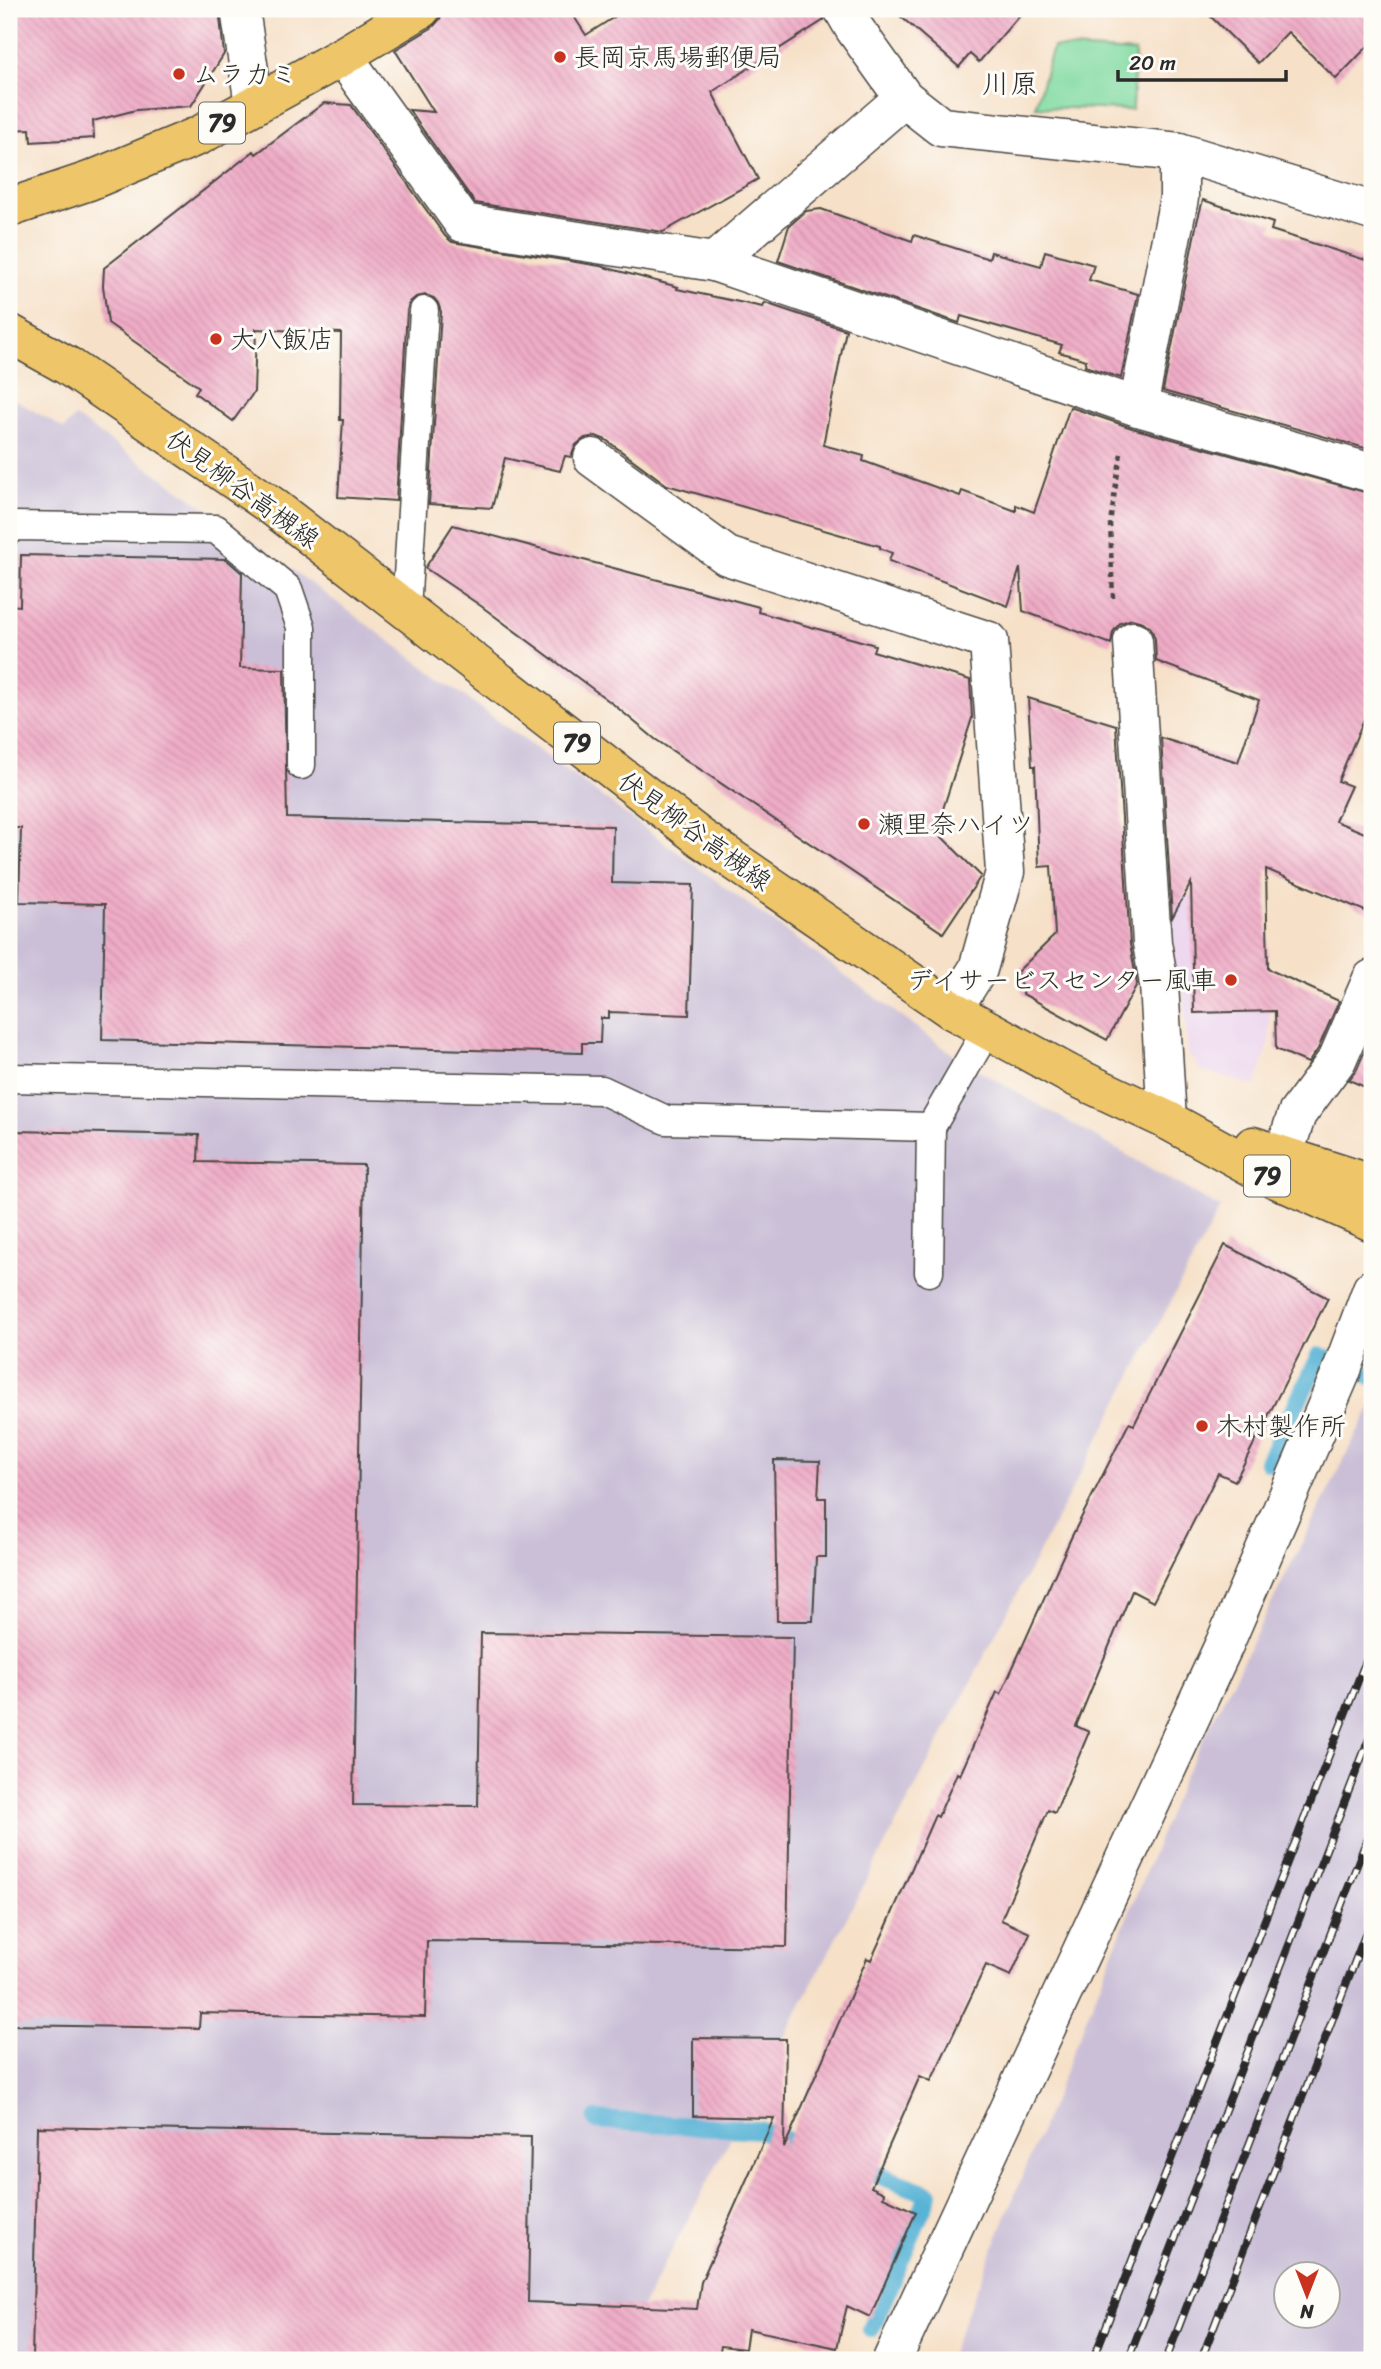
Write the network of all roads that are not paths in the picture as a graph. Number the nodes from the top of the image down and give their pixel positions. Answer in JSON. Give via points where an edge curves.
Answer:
{"nodes":[{"id":1,"x":240,"y":9,"type":"edge"},
{"id":2,"x":421,"y":9,"type":"edge"},
{"id":3,"x":843,"y":9,"type":"edge"},
{"id":4,"x":344,"y":56,"type":"junction"},
{"id":5,"x":904,"y":97,"type":"junction"},
{"id":6,"x":254,"y":105,"type":"junction"},
{"id":7,"x":1180,"y":152,"type":"junction"},
{"id":8,"x":9,"y":208,"type":"edge"},
{"id":9,"x":1372,"y":212,"type":"edge"},
{"id":10,"x":714,"y":262,"type":"junction"},
{"id":11,"x":424,"y":311,"type":"dead end"},
{"id":12,"x":9,"y":333,"type":"edge"},
{"id":13,"x":1138,"y":407,"type":"junction"},
{"id":14,"x":593,"y":458,"type":"dead end"},
{"id":15,"x":1372,"y":473,"type":"edge"},
{"id":16,"x":9,"y":531,"type":"edge"},
{"id":17,"x":406,"y":610,"type":"junction"},
{"id":18,"x":1133,"y":641,"type":"road end"},
{"id":19,"x":301,"y":765,"type":"dead end"},
{"id":20,"x":1372,"y":979,"type":"edge"},
{"id":21,"x":952,"y":1010,"type":"junction"},
{"id":22,"x":988,"y":1028,"type":"junction"},
{"id":23,"x":9,"y":1079,"type":"edge"},
{"id":24,"x":1167,"y":1120,"type":"junction"},
{"id":25,"x":931,"y":1127,"type":"junction"},
{"id":26,"x":1283,"y":1156,"type":"junction"},
{"id":27,"x":1372,"y":1184,"type":"edge"},
{"id":28,"x":1372,"y":1222,"type":"edge"},
{"id":29,"x":929,"y":1272,"type":"dead end"},
{"id":30,"x":1372,"y":1289,"type":"edge"},
{"id":31,"x":892,"y":2360,"type":"edge"}],
"edges":[{"from":1,"to":6,"type":"street"},
{"from":2,"to":4,"type":"main road","number":"79"},
{"from":3,"to":5,"type":"street"},
{"from":4,"to":6,"type":"main road","number":"79"},
{"from":4,"to":10,"type":"street","via":[[463,223]]},
{"from":5,"to":7,"type":"street","via":[[941,127]]},
{"from":5,"to":10,"type":"street"},
{"from":6,"to":8,"type":"main road","number":"79","via":[[143,159]]},
{"from":7,"to":9,"type":"street"},
{"from":7,"to":13,"type":"street","via":[[1180,198]]},
{"from":10,"to":13,"type":"street"},
{"from":11,"to":17,"type":"lane"},
{"from":12,"to":17,"type":"main road","name":"伏見柳谷高槻線","number":"79","via":[[68,366],[272,506]]},
{"from":13,"to":15,"type":"street"},
{"from":14,"to":21,"type":"street","via":[[727,556],[989,641],[1004,872],[978,968]]},
{"from":16,"to":19,"type":"lane","via":[[13,526],[216,529],[288,589],[301,627]]},
{"from":17,"to":21,"type":"main road","name":"伏見柳谷高槻線","number":"79","via":[[701,838]]},
{"from":18,"to":24,"type":"street"},
{"from":20,"to":26,"type":"street","via":[[1337,1060],[1297,1114]]},
{"from":21,"to":22,"type":"main road","name":"伏見柳谷高槻線","number":"79"},
{"from":22,"to":24,"type":"main road","name":"伏見柳谷高槻線","number":"79","via":[[1069,1074]]},
{"from":22,"to":25,"type":"lane"},
{"from":23,"to":25,"type":"lane","via":[[602,1090],[666,1120]]},
{"from":24,"to":26,"type":"main road","name":"伏見柳谷高槻線","number":"79"},
{"from":24,"to":28,"type":"main road","name":"伏見柳谷高槻線","number":"79","via":[[1266,1175]]},
{"from":25,"to":29,"type":"lane"},
{"from":26,"to":27,"type":"main road","name":"伏見柳谷高槻線","number":"79"},
{"from":30,"to":31,"type":"street","via":[[1224,1645]]}]}
